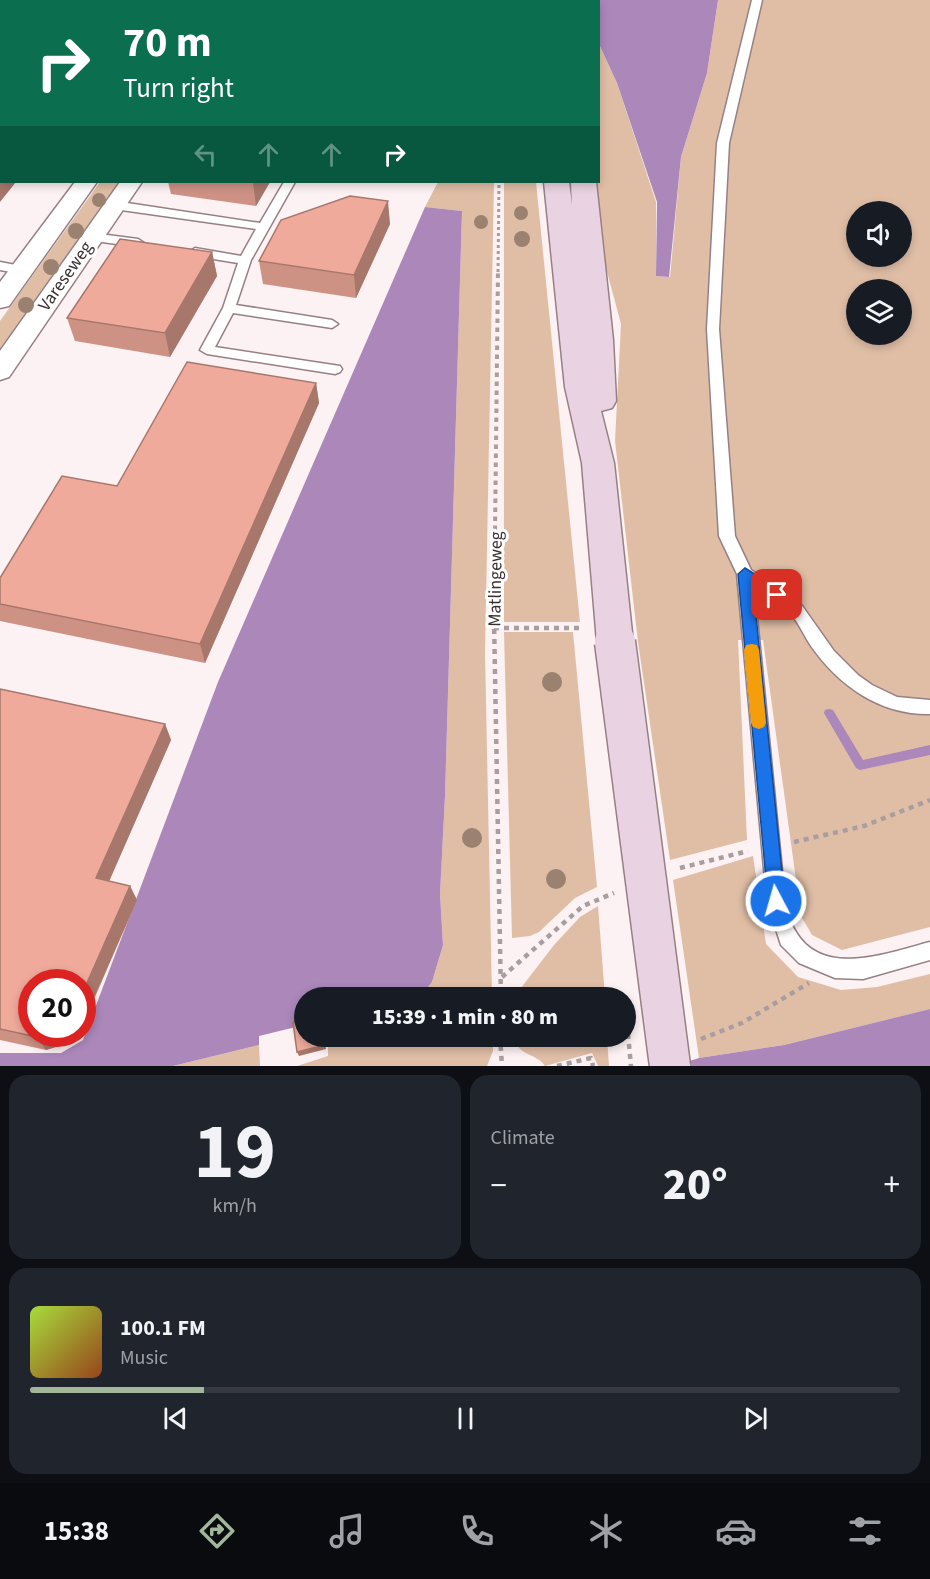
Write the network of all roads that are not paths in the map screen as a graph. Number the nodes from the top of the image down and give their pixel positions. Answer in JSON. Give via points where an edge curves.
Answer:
{"nodes":[{"id":1,"x":757,"y":0,"type":"edge"},
{"id":2,"x":85,"y":183,"type":"edge"},
{"id":3,"x":129,"y":183,"type":"edge"},
{"id":4,"x":288,"y":183,"type":"edge"},
{"id":5,"x":557,"y":183,"type":"edge"},
{"id":6,"x":583,"y":183,"type":"edge"},
{"id":7,"x":114,"y":205,"type":"junction"},
{"id":8,"x":264,"y":227,"type":"junction"},
{"id":9,"x":92,"y":237,"type":"junction"},
{"id":10,"x":153,"y":246,"type":"edge"},
{"id":11,"x":188,"y":251,"type":"edge"},
{"id":12,"x":245,"y":260,"type":"junction"},
{"id":13,"x":11,"y":268,"type":"edge"},
{"id":14,"x":0,"y":300,"type":"edge"},
{"id":15,"x":229,"y":308,"type":"junction"},
{"id":16,"x":332,"y":324,"type":"dead end"},
{"id":17,"x":335,"y":369,"type":"dead end"},
{"id":18,"x":0,"y":371,"type":"edge"},
{"id":19,"x":598,"y":463,"type":"junction"},
{"id":20,"x":745,"y":574,"type":"junction"},
{"id":21,"x":930,"y":707,"type":"edge"},
{"id":22,"x":930,"y":951,"type":"edge"},
{"id":23,"x":680,"y":1055,"type":"edge"}],
"edges":[{"from":1,"to":20,"type":"lane","via":[[723,142],[713,329],[727,536]]},
{"from":2,"to":13,"type":"street"},
{"from":3,"to":7,"type":"street","name":"Vareseweg"},
{"from":4,"to":8,"type":"lane"},
{"from":5,"to":19,"type":"main road","via":[[580,387]]},
{"from":6,"to":19,"type":"main road","via":[[602,389]]},
{"from":7,"to":8,"type":"lane"},
{"from":7,"to":9,"type":"street","name":"Vareseweg"},
{"from":8,"to":12,"type":"lane"},
{"from":9,"to":10,"type":"lane"},
{"from":9,"to":18,"type":"street","name":"Vareseweg"},
{"from":11,"to":12,"type":"lane"},
{"from":12,"to":15,"type":"lane"},
{"from":13,"to":14,"type":"street"},
{"from":15,"to":16,"type":"lane"},
{"from":15,"to":17,"type":"lane","via":[[207,350]]},
{"from":19,"to":23,"type":"main road","bridge":true,"via":[[601,635]]},
{"from":20,"to":21,"type":"lane","via":[[793,605],[819,644],[852,682],[888,701]]},
{"from":20,"to":22,"type":"lane","via":[[776,901],[788,938],[806,956],[835,968],[863,969]]}]}
